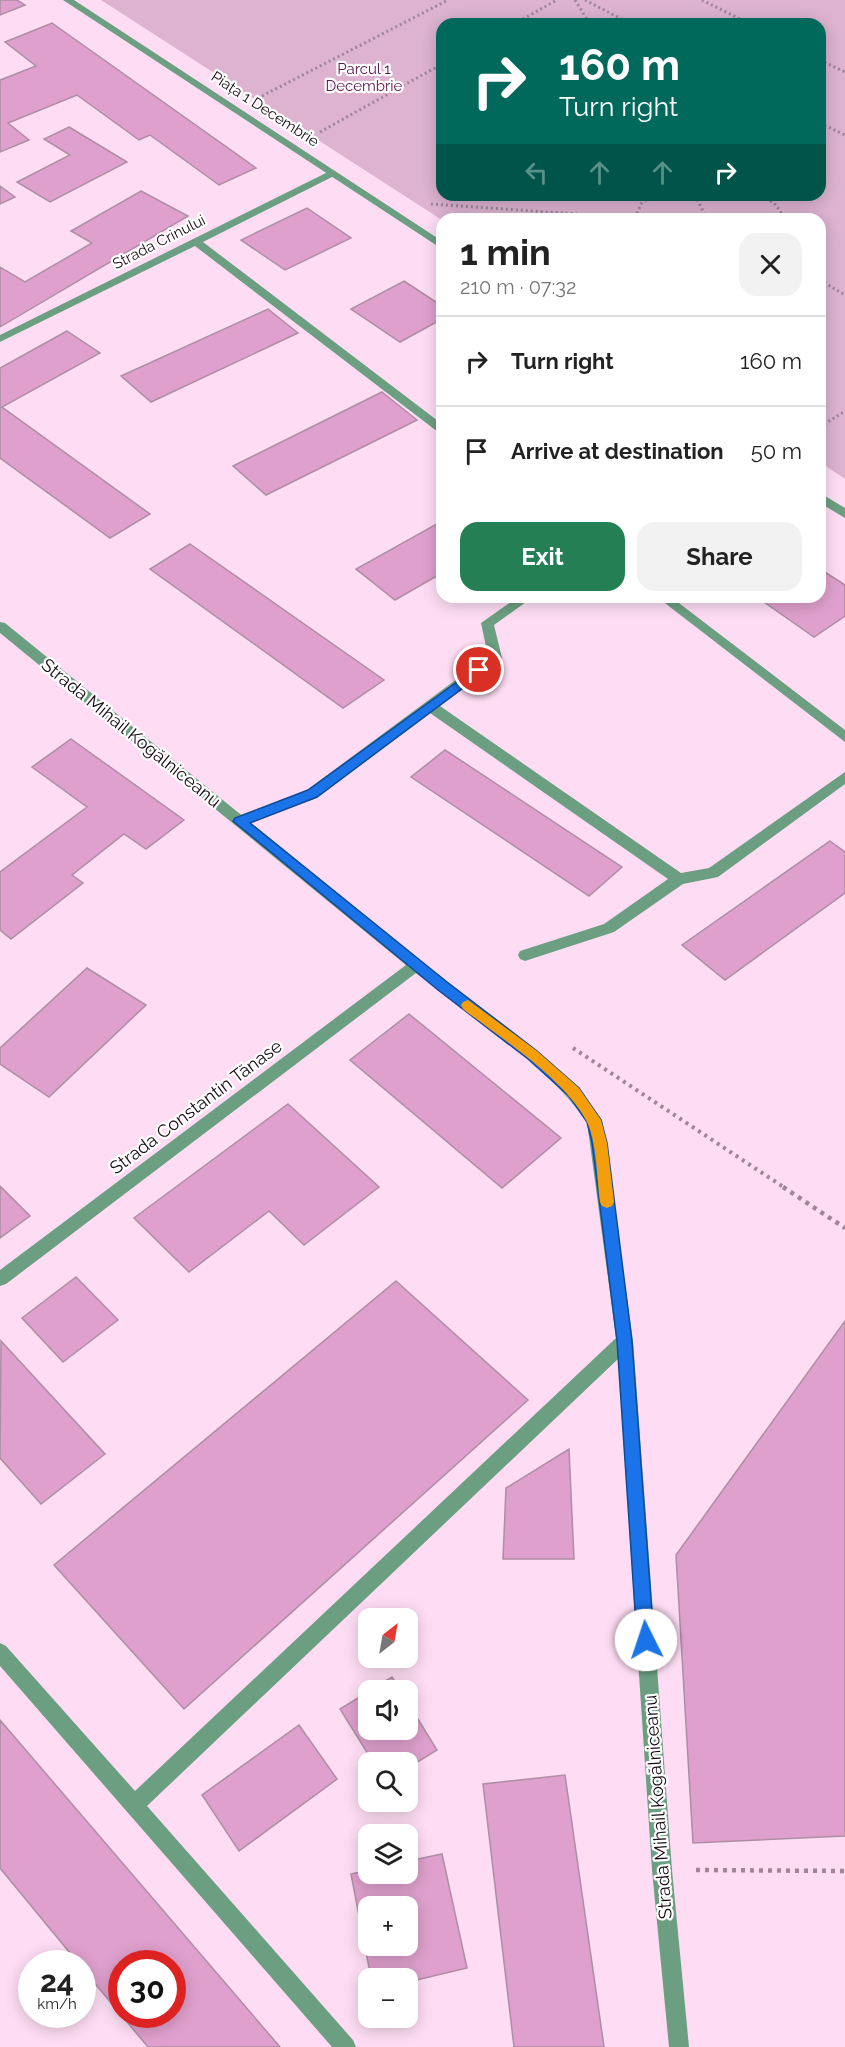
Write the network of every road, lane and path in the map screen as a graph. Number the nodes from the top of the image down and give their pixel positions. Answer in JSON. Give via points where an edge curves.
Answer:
{"nodes":[{"id":1,"x":68,"y":0,"type":"edge"},
{"id":2,"x":448,"y":0,"type":"edge"},
{"id":3,"x":557,"y":0,"type":"edge"},
{"id":4,"x":575,"y":0,"type":"edge"},
{"id":5,"x":585,"y":0,"type":"edge"},
{"id":6,"x":702,"y":0,"type":"edge"},
{"id":7,"x":525,"y":18,"type":"edge"},
{"id":8,"x":586,"y":18,"type":"edge"},
{"id":9,"x":620,"y":18,"type":"edge"},
{"id":10,"x":738,"y":18,"type":"edge"},
{"id":11,"x":826,"y":63,"type":"edge"},
{"id":12,"x":436,"y":67,"type":"edge"},
{"id":13,"x":845,"y":72,"type":"edge"},
{"id":14,"x":236,"y":109,"type":"junction"},
{"id":15,"x":826,"y":126,"type":"edge"},
{"id":16,"x":845,"y":135,"type":"edge"},
{"id":17,"x":293,"y":147,"type":"junction"},
{"id":18,"x":332,"y":173,"type":"junction"},
{"id":19,"x":373,"y":200,"type":"junction"},
{"id":20,"x":769,"y":201,"type":"edge"},
{"id":21,"x":562,"y":213,"type":"edge"},
{"id":22,"x":781,"y":213,"type":"edge"},
{"id":23,"x":195,"y":241,"type":"junction"},
{"id":24,"x":436,"y":242,"type":"edge"},
{"id":25,"x":826,"y":284,"type":"edge"},
{"id":26,"x":845,"y":295,"type":"edge"},
{"id":27,"x":0,"y":339,"type":"edge"},
{"id":28,"x":845,"y":411,"type":"edge"},
{"id":29,"x":826,"y":423,"type":"edge"},
{"id":30,"x":436,"y":424,"type":"edge"},
{"id":31,"x":826,"y":501,"type":"edge"},
{"id":32,"x":845,"y":514,"type":"edge"},
{"id":33,"x":517,"y":603,"type":"edge"},
{"id":34,"x":671,"y":603,"type":"edge"},
{"id":35,"x":0,"y":626,"type":"edge"},
{"id":36,"x":430,"y":706,"type":"junction"},
{"id":37,"x":845,"y":737,"type":"edge"},
{"id":38,"x":845,"y":777,"type":"edge"},
{"id":39,"x":240,"y":821,"type":"junction"},
{"id":40,"x":679,"y":879,"type":"junction"},
{"id":41,"x":525,"y":954,"type":"dead end"},
{"id":42,"x":416,"y":965,"type":"junction"},
{"id":43,"x":572,"y":1047,"type":"dead end"},
{"id":44,"x":845,"y":1228,"type":"edge"},
{"id":45,"x":0,"y":1279,"type":"edge"},
{"id":46,"x":625,"y":1341,"type":"junction"},
{"id":47,"x":0,"y":1652,"type":"edge"},
{"id":48,"x":134,"y":1805,"type":"junction"},
{"id":49,"x":662,"y":1870,"type":"junction"},
{"id":50,"x":845,"y":1871,"type":"edge"},
{"id":51,"x":346,"y":2047,"type":"edge"},
{"id":52,"x":679,"y":2047,"type":"edge"}],
"edges":[{"from":1,"to":14,"type":"street","name":"Piața 1 Decembrie"},
{"from":2,"to":14,"type":"path"},
{"from":3,"to":7,"type":"path"},
{"from":4,"to":8,"type":"path"},
{"from":5,"to":9,"type":"path"},
{"from":6,"to":10,"type":"path"},
{"from":11,"to":13,"type":"path"},
{"from":12,"to":17,"type":"path"},
{"from":14,"to":17,"type":"street","name":"Piața 1 Decembrie"},
{"from":15,"to":16,"type":"path"},
{"from":17,"to":18,"type":"street","name":"Piața 1 Decembrie"},
{"from":18,"to":19,"type":"street","name":"Piața 1 Decembrie"},
{"from":18,"to":23,"type":"street","name":"Strada Crinului"},
{"from":19,"to":21,"type":"path"},
{"from":19,"to":24,"type":"street","name":"Piața 1 Decembrie"},
{"from":20,"to":22,"type":"path"},
{"from":23,"to":27,"type":"street","name":"Strada Crinului"},
{"from":23,"to":30,"type":"street"},
{"from":25,"to":26,"type":"path"},
{"from":28,"to":29,"type":"path"},
{"from":31,"to":32,"type":"street"},
{"from":33,"to":36,"type":"street","via":[[488,623],[495,658]]},
{"from":34,"to":37,"type":"street"},
{"from":35,"to":39,"type":"street","name":"Strada Mihail Kogălniceanu"},
{"from":36,"to":39,"type":"street","via":[[312,794]]},
{"from":36,"to":40,"type":"street"},
{"from":38,"to":40,"type":"street","via":[[713,873]]},
{"from":39,"to":42,"type":"street","name":"Strada Mihail Kogălniceanu"},
{"from":40,"to":41,"type":"street","via":[[609,928]]},
{"from":42,"to":45,"type":"street","name":"Strada Constantin Tănase"},
{"from":42,"to":46,"type":"street","name":"Strada Mihail Kogălniceanu","via":[[532,1055],[574,1092],[594,1120]]},
{"from":43,"to":44,"type":"path"},
{"from":46,"to":48,"type":"street"},
{"from":46,"to":49,"type":"street","name":"Strada Mihail Kogălniceanu"},
{"from":47,"to":48,"type":"street"},
{"from":48,"to":51,"type":"street"},
{"from":49,"to":50,"type":"path"},
{"from":49,"to":52,"type":"street","name":"Strada Mihail Kogălniceanu"}]}
